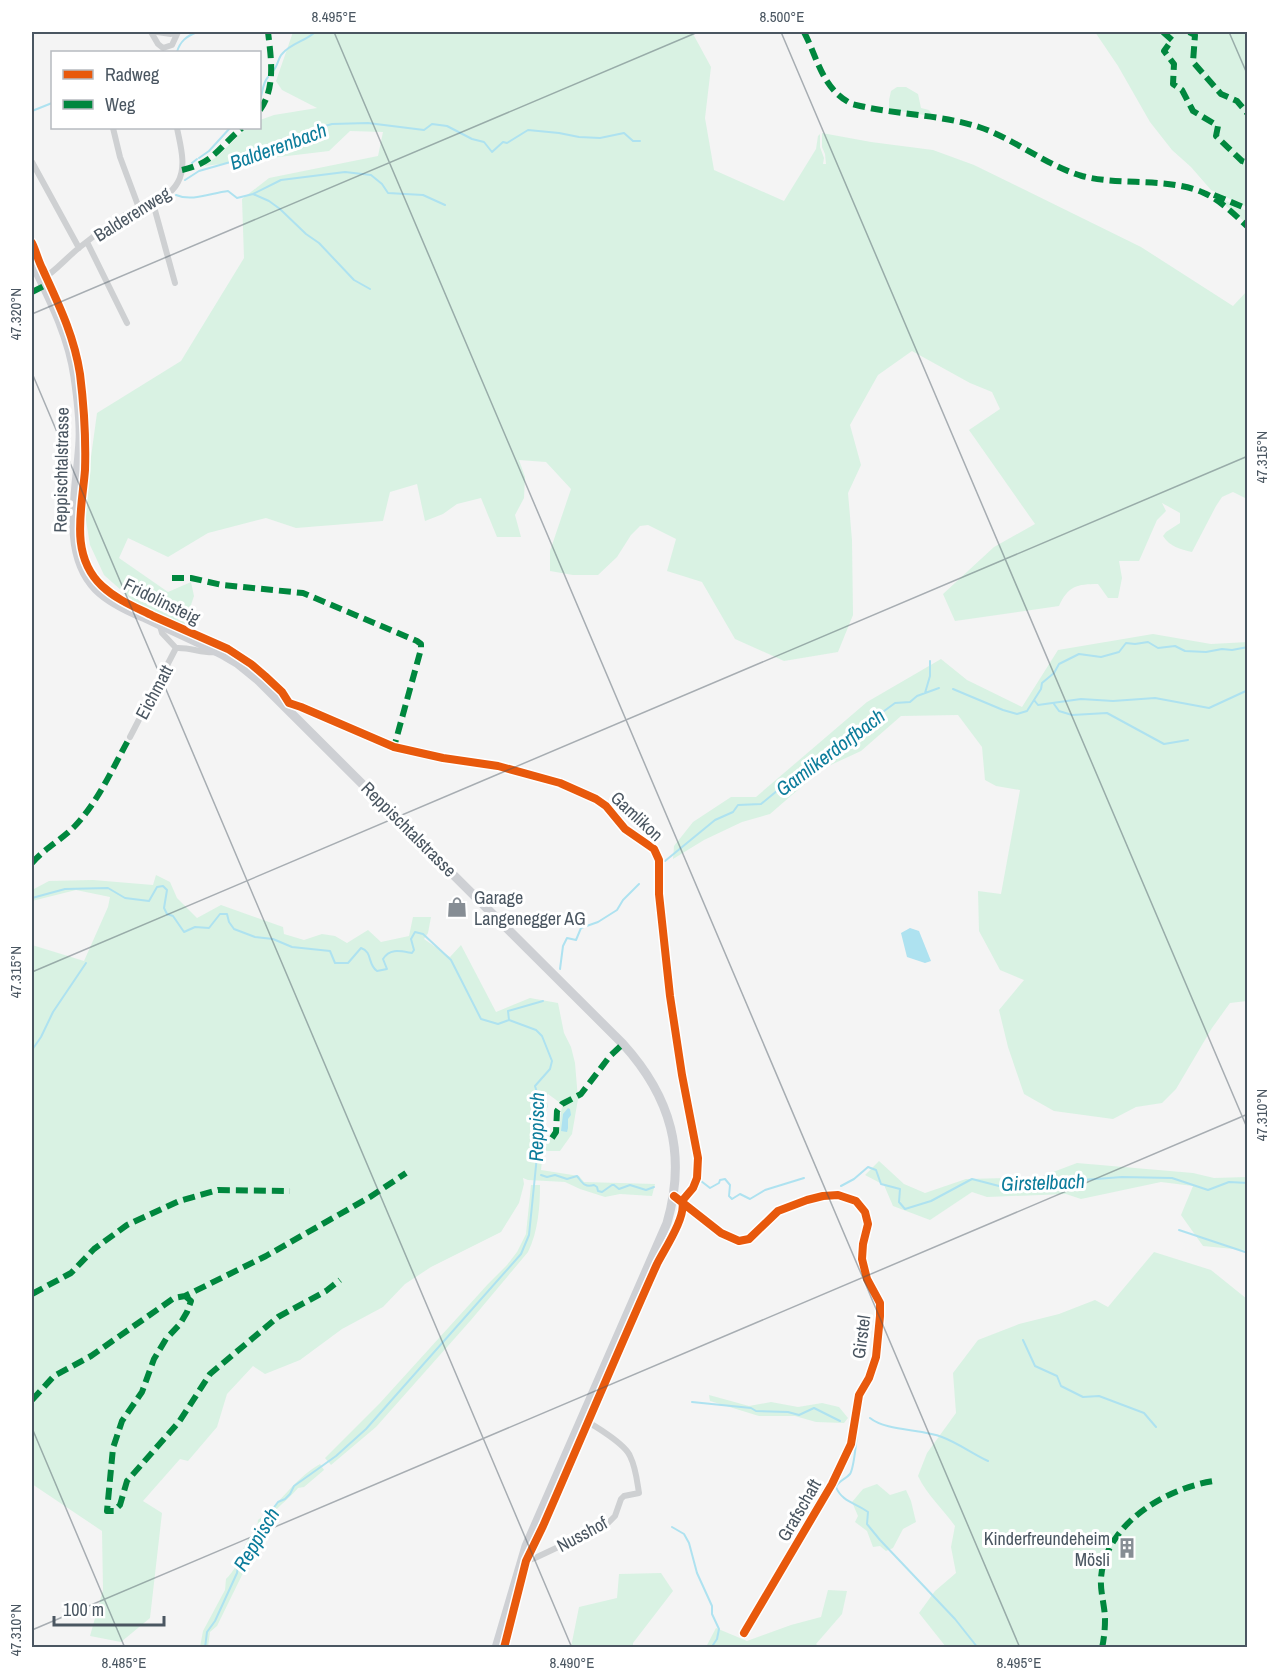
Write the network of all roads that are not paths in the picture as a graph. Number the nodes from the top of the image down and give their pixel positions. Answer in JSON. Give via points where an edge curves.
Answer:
{"nodes":[{"id":1,"x":151,"y":32,"type":"edge"},
{"id":2,"x":157,"y":32,"type":"edge"},
{"id":3,"x":177,"y":32,"type":"edge"},
{"id":4,"x":113,"y":129,"type":"edge"},
{"id":5,"x":177,"y":129,"type":"edge"},
{"id":6,"x":32,"y":162,"type":"edge"},
{"id":7,"x":153,"y":203,"type":"junction"},
{"id":8,"x":139,"y":207,"type":"junction"},
{"id":9,"x":87,"y":242,"type":"junction"},
{"id":10,"x":79,"y":248,"type":"junction"},
{"id":11,"x":32,"y":262,"type":"edge"},
{"id":12,"x":40,"y":280,"type":"junction"},
{"id":13,"x":175,"y":283,"type":"dead end"},
{"id":14,"x":127,"y":323,"type":"dead end"},
{"id":15,"x":160,"y":626,"type":"junction"},
{"id":16,"x":176,"y":648,"type":"junction"},
{"id":17,"x":217,"y":652,"type":"junction"},
{"id":18,"x":286,"y":706,"type":"junction"},
{"id":19,"x":130,"y":736,"type":"dead end"},
{"id":20,"x":678,"y":1199,"type":"junction"},
{"id":21,"x":859,"y":1395,"type":"joint"},
{"id":22,"x":582,"y":1419,"type":"junction"},
{"id":23,"x":520,"y":1563,"type":"junction"},
{"id":24,"x":744,"y":1633,"type":"dead end"},
{"id":25,"x":496,"y":1647,"type":"edge"}],
"edges":[{"from":1,"to":3,"type":"street","via":[[164,48],[172,45]]},
{"from":2,"to":3,"type":"street"},
{"from":4,"to":8,"type":"street"},
{"from":5,"to":7,"type":"street","name":"Balderenweg","via":[[180,179],[172,192]]},
{"from":6,"to":10,"type":"street"},
{"from":7,"to":8,"type":"street","name":"Balderenweg"},
{"from":7,"to":13,"type":"street"},
{"from":8,"to":9,"type":"street","name":"Balderenweg"},
{"from":9,"to":10,"type":"street","name":"Balderenweg"},
{"from":9,"to":14,"type":"street"},
{"from":10,"to":12,"type":"street","name":"Balderenweg"},
{"from":11,"to":12,"type":"main road","name":"Reppischtalstrasse"},
{"from":12,"to":15,"type":"main road","name":"Reppischtalstrasse","via":[[62,324],[75,375],[80,422],[74,532],[78,558],[97,590]]},
{"from":15,"to":16,"type":"street","name":"Eichmatt"},
{"from":15,"to":17,"type":"main road","name":"Reppischtalstrasse"},
{"from":16,"to":17,"type":"street","name":"Eichmatt"},
{"from":16,"to":19,"type":"street","name":"Eichmatt"},
{"from":17,"to":18,"type":"main road","name":"Reppischtalstrasse","via":[[237,663]]},
{"from":18,"to":20,"type":"main road","name":"Reppischtalstrasse","via":[[638,1060],[660,1097],[671,1129]]},
{"from":18,"to":20,"type":"street","name":"Gamlikon","via":[[292,703],[394,747],[498,766],[560,783],[606,806],[625,829],[654,849],[659,860],[670,996],[698,1158],[693,1188]]},
{"from":20,"to":21,"type":"street","name":"Girstel","via":[[721,1233],[739,1241],[749,1239],[778,1211],[807,1200],[838,1195],[861,1206],[868,1224],[862,1259],[880,1303],[876,1357]]},
{"from":20,"to":22,"type":"main road","name":"Reppischtalstrasse"},
{"from":21,"to":24,"type":"street","name":"Grafschaft","via":[[851,1444],[832,1484]]},
{"from":22,"to":23,"type":"main road","name":"Reppischtalstrasse"},
{"from":22,"to":23,"type":"street","name":"Nusshof","via":[[629,1453],[639,1493],[624,1496],[607,1524]]},
{"from":23,"to":25,"type":"main road","name":"Reppischtalstrasse"}]}
